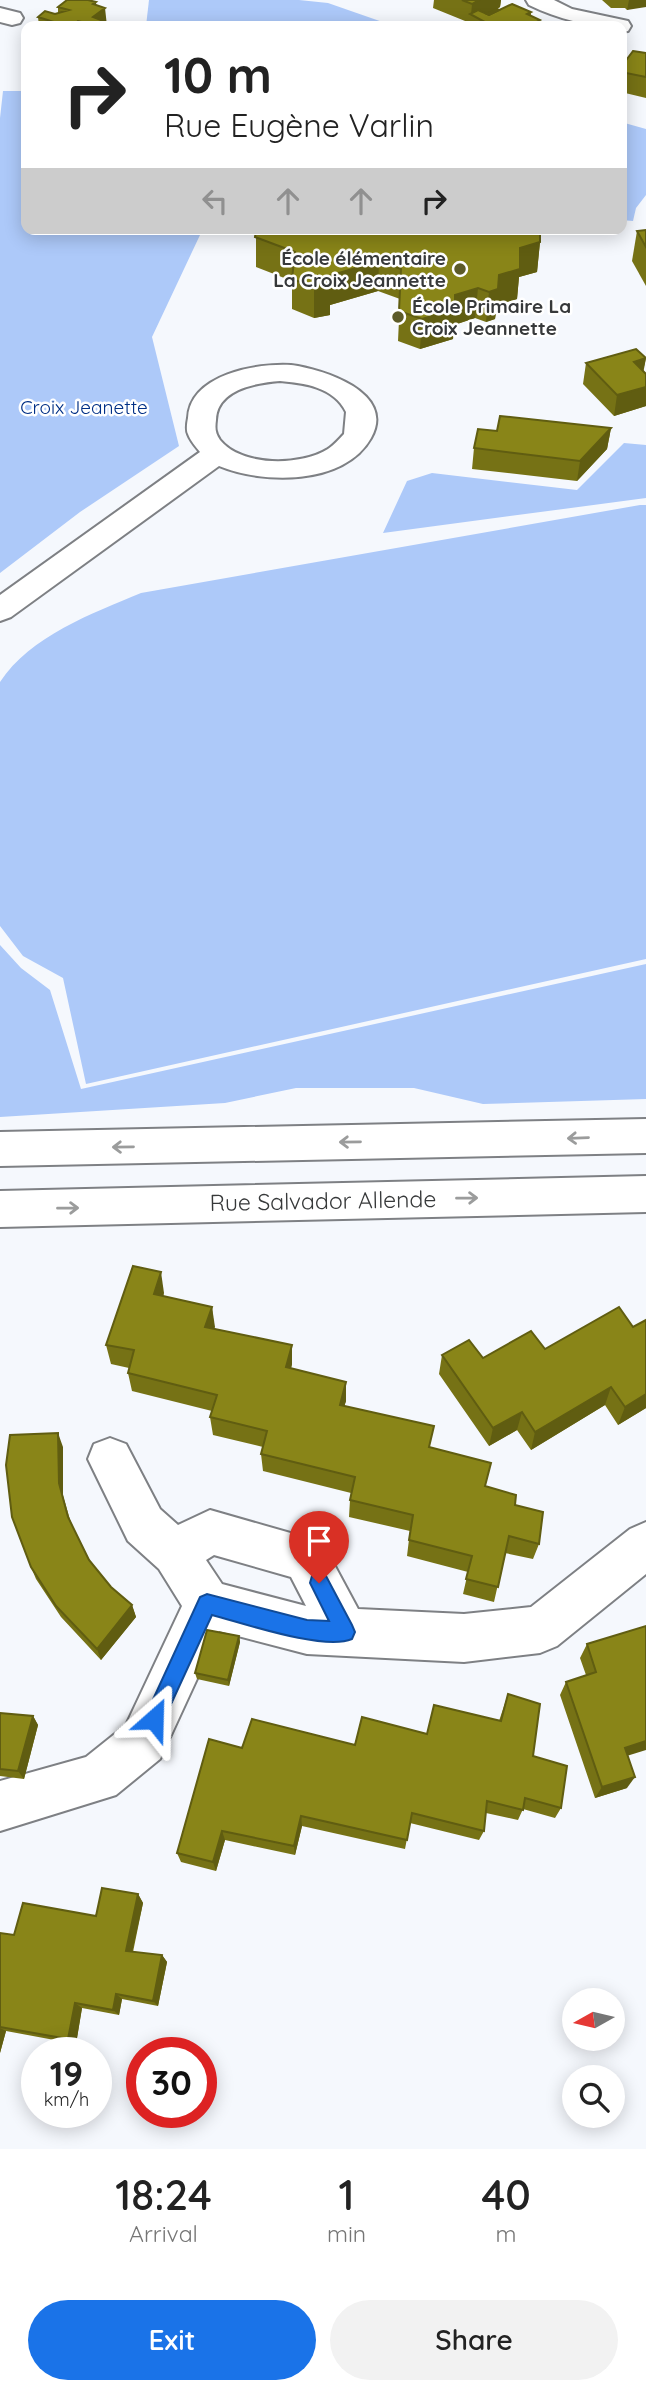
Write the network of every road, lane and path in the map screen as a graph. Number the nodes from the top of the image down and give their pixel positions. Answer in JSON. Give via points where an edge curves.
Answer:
{"nodes":[{"id":1,"x":537,"y":0,"type":"edge"},
{"id":2,"x":598,"y":21,"type":"edge"},
{"id":3,"x":646,"y":25,"type":"edge"},
{"id":4,"x":627,"y":26,"type":"edge"},
{"id":5,"x":219,"y":453,"type":"junction"},
{"id":6,"x":0,"y":610,"type":"edge"},
{"id":7,"x":646,"y":1136,"type":"edge"},
{"id":8,"x":0,"y":1149,"type":"edge"},
{"id":9,"x":646,"y":1194,"type":"edge"},
{"id":10,"x":0,"y":1209,"type":"edge"},
{"id":11,"x":110,"y":1459,"type":"dead end"},
{"id":12,"x":646,"y":1545,"type":"edge"},
{"id":13,"x":175,"y":1553,"type":"junction"},
{"id":14,"x":207,"y":1604,"type":"junction"},
{"id":15,"x":345,"y":1632,"type":"junction"},
{"id":16,"x":0,"y":1806,"type":"edge"}],
"edges":[{"from":1,"to":2,"type":"street","via":[[565,14]]},
{"from":3,"to":4,"type":"street"},
{"from":5,"to":5,"type":"street","via":[[244,466],[276,471],[319,465],[337,457],[359,434],[362,420],[350,396],[319,378],[279,373],[240,380],[222,389],[203,409],[204,437]]},
{"from":5,"to":6,"type":"street"},
{"from":7,"to":8,"type":"street","one_way":true},
{"from":10,"to":9,"type":"street","name":"Rue Salvador Allende","one_way":true},
{"from":11,"to":13,"type":"street","via":[[144,1525]]},
{"from":12,"to":15,"type":"street","via":[[540,1629],[464,1638]]},
{"from":13,"to":14,"type":"street"},
{"from":13,"to":15,"type":"street","via":[[210,1532],[306,1558]]},
{"from":14,"to":15,"type":"street","via":[[307,1629]]},
{"from":14,"to":16,"type":"street","via":[[143,1742],[99,1778]]}]}
